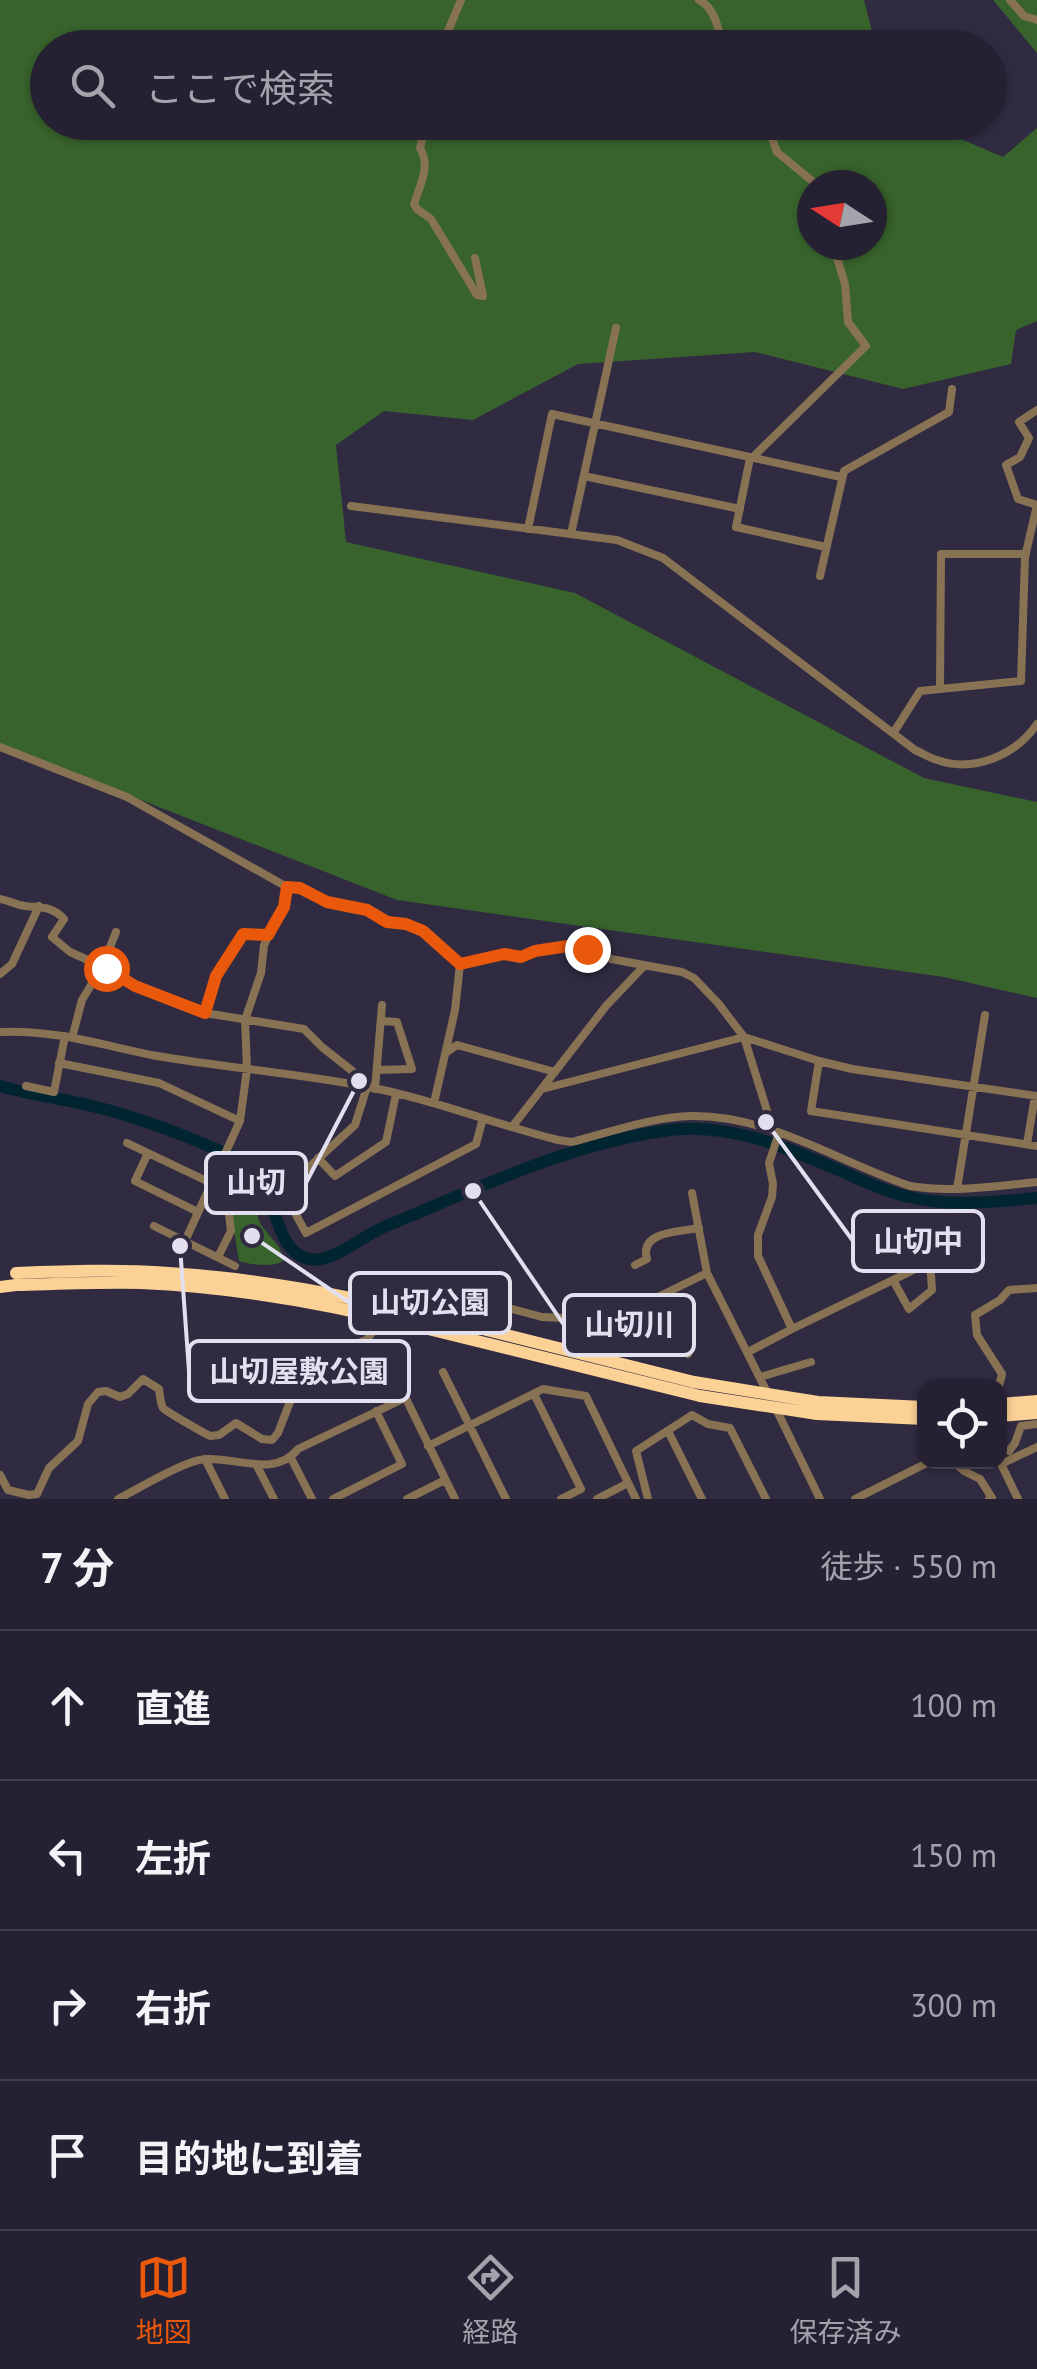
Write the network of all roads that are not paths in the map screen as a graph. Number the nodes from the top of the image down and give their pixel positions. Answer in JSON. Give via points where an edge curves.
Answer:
{"nodes":[{"id":1,"x":461,"y":0,"type":"edge"},
{"id":2,"x":698,"y":0,"type":"edge"},
{"id":3,"x":1010,"y":0,"type":"edge"},
{"id":4,"x":1037,"y":20,"type":"edge"},
{"id":5,"x":448,"y":30,"type":"edge"},
{"id":6,"x":719,"y":30,"type":"edge"},
{"id":7,"x":422,"y":140,"type":"edge"},
{"id":8,"x":773,"y":140,"type":"edge"},
{"id":9,"x":799,"y":170,"type":"edge"},
{"id":10,"x":475,"y":258,"type":"dead end"},
{"id":11,"x":839,"y":260,"type":"edge"},
{"id":12,"x":616,"y":328,"type":"dead end"},
{"id":13,"x":952,"y":388,"type":"dead end"},
{"id":14,"x":1037,"y":410,"type":"edge"},
{"id":15,"x":595,"y":424,"type":"junction"},
{"id":16,"x":752,"y":458,"type":"junction"},
{"id":17,"x":584,"y":476,"type":"junction"},
{"id":18,"x":841,"y":477,"type":"junction"},
{"id":19,"x":1037,"y":505,"type":"edge"},
{"id":20,"x":351,"y":506,"type":"dead end"},
{"id":21,"x":740,"y":509,"type":"junction"},
{"id":22,"x":528,"y":529,"type":"junction"},
{"id":23,"x":571,"y":534,"type":"junction"},
{"id":24,"x":826,"y":547,"type":"junction"},
{"id":25,"x":1026,"y":554,"type":"junction"},
{"id":26,"x":820,"y":576,"type":"dead end"},
{"id":27,"x":940,"y":689,"type":"junction"},
{"id":28,"x":1037,"y":724,"type":"edge"},
{"id":29,"x":894,"y":732,"type":"junction"},
{"id":30,"x":0,"y":747,"type":"edge"},
{"id":31,"x":287,"y":887,"type":"junction"},
{"id":32,"x":0,"y":899,"type":"edge"},
{"id":33,"x":39,"y":906,"type":"junction"},
{"id":34,"x":116,"y":932,"type":"dead end"},
{"id":35,"x":268,"y":935,"type":"junction"},
{"id":36,"x":460,"y":964,"type":"junction"},
{"id":37,"x":644,"y":966,"type":"junction"},
{"id":38,"x":102,"y":967,"type":"junction"},
{"id":39,"x":0,"y":974,"type":"edge"},
{"id":40,"x":382,"y":1006,"type":"dead end"},
{"id":41,"x":205,"y":1013,"type":"junction"},
{"id":42,"x":985,"y":1015,"type":"dead end"},
{"id":43,"x":245,"y":1020,"type":"junction"},
{"id":44,"x":381,"y":1021,"type":"junction"},
{"id":45,"x":0,"y":1032,"type":"edge"},
{"id":46,"x":68,"y":1037,"type":"junction"},
{"id":47,"x":744,"y":1037,"type":"junction"},
{"id":48,"x":447,"y":1052,"type":"junction"},
{"id":49,"x":819,"y":1061,"type":"junction"},
{"id":50,"x":59,"y":1064,"type":"junction"},
{"id":51,"x":247,"y":1070,"type":"junction"},
{"id":52,"x":377,"y":1070,"type":"junction"},
{"id":53,"x":555,"y":1072,"type":"junction"},
{"id":54,"x":26,"y":1086,"type":"dead end"},
{"id":55,"x":974,"y":1086,"type":"junction"},
{"id":56,"x":371,"y":1088,"type":"junction"},
{"id":57,"x":542,"y":1089,"type":"junction"},
{"id":58,"x":396,"y":1094,"type":"junction"},
{"id":59,"x":1036,"y":1096,"type":"edge"},
{"id":60,"x":434,"y":1103,"type":"junction"},
{"id":61,"x":483,"y":1118,"type":"junction"},
{"id":62,"x":240,"y":1121,"type":"junction"},
{"id":63,"x":512,"y":1127,"type":"junction"},
{"id":64,"x":776,"y":1134,"type":"junction"},
{"id":65,"x":966,"y":1135,"type":"junction"},
{"id":66,"x":127,"y":1142,"type":"dead end"},
{"id":67,"x":1032,"y":1145,"type":"edge"},
{"id":68,"x":148,"y":1152,"type":"junction"},
{"id":69,"x":318,"y":1158,"type":"junction"},
{"id":70,"x":1037,"y":1182,"type":"edge"},
{"id":71,"x":212,"y":1183,"type":"junction"},
{"id":72,"x":958,"y":1189,"type":"junction"},
{"id":73,"x":692,"y":1194,"type":"dead end"},
{"id":74,"x":198,"y":1212,"type":"junction"},
{"id":75,"x":154,"y":1226,"type":"dead end"},
{"id":76,"x":698,"y":1228,"type":"junction"},
{"id":77,"x":185,"y":1241,"type":"junction"},
{"id":78,"x":218,"y":1257,"type":"junction"},
{"id":79,"x":636,"y":1265,"type":"dead end"},
{"id":80,"x":235,"y":1266,"type":"dead end"},
{"id":81,"x":707,"y":1273,"type":"junction"},
{"id":82,"x":0,"y":1274,"type":"edge"},
{"id":83,"x":16,"y":1279,"type":"junction"},
{"id":84,"x":893,"y":1280,"type":"junction"},
{"id":85,"x":0,"y":1287,"type":"edge"},
{"id":86,"x":1037,"y":1288,"type":"edge"},
{"id":87,"x":660,"y":1297,"type":"junction"},
{"id":88,"x":418,"y":1320,"type":"junction"},
{"id":89,"x":792,"y":1329,"type":"junction"},
{"id":90,"x":748,"y":1352,"type":"junction"},
{"id":91,"x":688,"y":1354,"type":"dead end"},
{"id":92,"x":812,"y":1362,"type":"dead end"},
{"id":93,"x":392,"y":1370,"type":"dead end"},
{"id":94,"x":443,"y":1372,"type":"dead end"},
{"id":95,"x":760,"y":1377,"type":"junction"},
{"id":96,"x":1001,"y":1379,"type":"edge"},
{"id":97,"x":534,"y":1394,"type":"junction"},
{"id":98,"x":405,"y":1398,"type":"junction"},
{"id":99,"x":1037,"y":1401,"type":"edge"},
{"id":100,"x":1007,"y":1403,"type":"edge"},
{"id":101,"x":917,"y":1407,"type":"edge"},
{"id":102,"x":376,"y":1412,"type":"junction"},
{"id":103,"x":1037,"y":1414,"type":"edge"},
{"id":104,"x":1007,"y":1416,"type":"edge"},
{"id":105,"x":917,"y":1419,"type":"edge"},
{"id":106,"x":1037,"y":1424,"type":"edge"},
{"id":107,"x":470,"y":1426,"type":"junction"},
{"id":108,"x":668,"y":1431,"type":"junction"},
{"id":109,"x":428,"y":1446,"type":"junction"},
{"id":110,"x":1037,"y":1447,"type":"edge"},
{"id":111,"x":1007,"y":1453,"type":"edge"},
{"id":112,"x":1007,"y":1454,"type":"edge"},
{"id":113,"x":291,"y":1458,"type":"junction"},
{"id":114,"x":206,"y":1459,"type":"junction"},
{"id":115,"x":257,"y":1466,"type":"junction"},
{"id":116,"x":917,"y":1468,"type":"edge"},
{"id":117,"x":962,"y":1469,"type":"edge"},
{"id":118,"x":1003,"y":1469,"type":"edge"},
{"id":119,"x":0,"y":1475,"type":"edge"},
{"id":120,"x":445,"y":1480,"type":"junction"},
{"id":121,"x":628,"y":1483,"type":"junction"},
{"id":122,"x":38,"y":1496,"type":"edge"},
{"id":123,"x":414,"y":1497,"type":"edge"},
{"id":124,"x":118,"y":1499,"type":"edge"},
{"id":125,"x":225,"y":1499,"type":"edge"},
{"id":126,"x":274,"y":1499,"type":"edge"},
{"id":127,"x":312,"y":1499,"type":"edge"},
{"id":128,"x":333,"y":1499,"type":"edge"},
{"id":129,"x":455,"y":1499,"type":"edge"},
{"id":130,"x":506,"y":1499,"type":"edge"},
{"id":131,"x":562,"y":1499,"type":"edge"},
{"id":132,"x":596,"y":1499,"type":"edge"},
{"id":133,"x":636,"y":1499,"type":"edge"},
{"id":134,"x":648,"y":1499,"type":"edge"},
{"id":135,"x":702,"y":1499,"type":"edge"},
{"id":136,"x":766,"y":1499,"type":"edge"},
{"id":137,"x":820,"y":1499,"type":"edge"},
{"id":138,"x":855,"y":1499,"type":"edge"},
{"id":139,"x":989,"y":1499,"type":"edge"},
{"id":140,"x":1018,"y":1499,"type":"edge"}],
"edges":[{"from":1,"to":5,"type":"street"},
{"from":2,"to":6,"type":"street","via":[[707,4]]},
{"from":3,"to":4,"type":"street"},
{"from":7,"to":10,"type":"street","via":[[425,170],[414,204],[483,296]]},
{"from":8,"to":9,"type":"street"},
{"from":11,"to":16,"type":"street","via":[[848,322],[866,346]]},
{"from":12,"to":15,"type":"street"},
{"from":13,"to":18,"type":"street","via":[[949,412]]},
{"from":14,"to":19,"type":"street","via":[[1019,422],[1029,438],[1020,457],[1006,465],[1018,499]]},
{"from":15,"to":16,"type":"street"},
{"from":15,"to":17,"type":"street"},
{"from":15,"to":22,"type":"street","via":[[552,414]]},
{"from":16,"to":18,"type":"street"},
{"from":16,"to":21,"type":"street"},
{"from":17,"to":21,"type":"street"},
{"from":17,"to":23,"type":"street"},
{"from":18,"to":24,"type":"street"},
{"from":19,"to":25,"type":"street"},
{"from":20,"to":22,"type":"street"},
{"from":21,"to":24,"type":"street","via":[[736,527]]},
{"from":22,"to":23,"type":"street"},
{"from":23,"to":29,"type":"street","via":[[617,540],[664,558]]},
{"from":24,"to":26,"type":"street"},
{"from":25,"to":27,"type":"street","via":[[1021,681]]},
{"from":25,"to":27,"type":"street","via":[[941,554]]},
{"from":27,"to":29,"type":"street","via":[[920,691]]},
{"from":28,"to":29,"type":"street","via":[[1000,756],[960,764],[927,756]]},
{"from":30,"to":31,"type":"street","via":[[126,797]]},
{"from":31,"to":35,"type":"street"},
{"from":31,"to":36,"type":"street","via":[[423,931]]},
{"from":32,"to":33,"type":"street"},
{"from":33,"to":38,"type":"street","via":[[64,919],[52,938]]},
{"from":33,"to":39,"type":"street","via":[[12,964]]},
{"from":34,"to":38,"type":"street"},
{"from":35,"to":41,"type":"street","via":[[243,934],[216,976]]},
{"from":35,"to":43,"type":"street"},
{"from":36,"to":37,"type":"street","via":[[568,946]]},
{"from":36,"to":48,"type":"street"},
{"from":37,"to":47,"type":"street","via":[[694,978]]},
{"from":37,"to":53,"type":"street"},
{"from":38,"to":41,"type":"street"},
{"from":38,"to":46,"type":"street"},
{"from":40,"to":44,"type":"street"},
{"from":41,"to":43,"type":"street"},
{"from":42,"to":55,"type":"street"},
{"from":43,"to":51,"type":"street"},
{"from":43,"to":56,"type":"street","via":[[304,1029]]},
{"from":44,"to":52,"type":"street"},
{"from":44,"to":52,"type":"street","via":[[397,1022],[412,1069]]},
{"from":45,"to":46,"type":"street"},
{"from":46,"to":50,"type":"street"},
{"from":46,"to":51,"type":"street"},
{"from":47,"to":49,"type":"street"},
{"from":47,"to":57,"type":"street"},
{"from":47,"to":64,"type":"street"},
{"from":48,"to":53,"type":"street","via":[[458,1044]]},
{"from":48,"to":60,"type":"street"},
{"from":49,"to":55,"type":"street"},
{"from":49,"to":65,"type":"street","via":[[811,1111]]},
{"from":50,"to":54,"type":"street","via":[[54,1092]]},
{"from":50,"to":62,"type":"street","via":[[158,1083]]},
{"from":51,"to":56,"type":"street"},
{"from":51,"to":62,"type":"street"},
{"from":52,"to":56,"type":"street"},
{"from":53,"to":57,"type":"street"},
{"from":55,"to":59,"type":"street"},
{"from":55,"to":65,"type":"street"},
{"from":56,"to":58,"type":"street"},
{"from":56,"to":69,"type":"street","via":[[355,1125]]},
{"from":57,"to":63,"type":"street"},
{"from":58,"to":60,"type":"street"},
{"from":58,"to":69,"type":"street","via":[[386,1142],[335,1176]]},
{"from":59,"to":67,"type":"street"},
{"from":60,"to":61,"type":"street"},
{"from":61,"to":63,"type":"street"},
{"from":61,"to":69,"type":"street","via":[[476,1144],[306,1233],[283,1191]]},
{"from":62,"to":71,"type":"street"},
{"from":63,"to":64,"type":"street","via":[[572,1142],[690,1116]]},
{"from":64,"to":72,"type":"street","via":[[910,1186]]},
{"from":64,"to":89,"type":"street","via":[[768,1163],[772,1197],[758,1256]]},
{"from":65,"to":67,"type":"street"},
{"from":65,"to":72,"type":"street"},
{"from":66,"to":68,"type":"street"},
{"from":68,"to":71,"type":"street"},
{"from":68,"to":74,"type":"street","via":[[135,1182]]},
{"from":70,"to":72,"type":"street"},
{"from":71,"to":74,"type":"street"},
{"from":71,"to":78,"type":"street","via":[[232,1193],[231,1231]]},
{"from":73,"to":76,"type":"street"},
{"from":74,"to":77,"type":"street"},
{"from":75,"to":77,"type":"street"},
{"from":76,"to":79,"type":"street","via":[[655,1236],[644,1250],[647,1259]]},
{"from":76,"to":81,"type":"street"},
{"from":77,"to":78,"type":"street"},
{"from":78,"to":80,"type":"street"},
{"from":81,"to":87,"type":"street"},
{"from":81,"to":90,"type":"street"},
{"from":82,"to":83,"type":"highway"},
{"from":83,"to":85,"type":"highway"},
{"from":83,"to":88,"type":"highway","bridge":true,"via":[[74,1270],[201,1275],[311,1290]]},
{"from":84,"to":84,"type":"street","via":[[918,1268],[930,1262],[932,1290],[909,1309]]},
{"from":84,"to":89,"type":"street"},
{"from":86,"to":96,"type":"street","via":[[1009,1290],[975,1316],[977,1335]]},
{"from":87,"to":91,"type":"street"},
{"from":87,"to":122,"type":"street","via":[[611,1320],[400,1300],[366,1340],[323,1358],[308,1372],[272,1440],[236,1423],[210,1436],[167,1412],[159,1389],[143,1379],[128,1394],[98,1392],[78,1441],[49,1468]]},
{"from":88,"to":101,"type":"highway","bridge":true,"via":[[694,1382],[818,1402]]},
{"from":88,"to":105,"type":"highway","bridge":true,"via":[[700,1396],[817,1414]]},
{"from":89,"to":90,"type":"street"},
{"from":90,"to":95,"type":"street"},
{"from":92,"to":95,"type":"street"},
{"from":93,"to":98,"type":"street"},
{"from":94,"to":107,"type":"street"},
{"from":95,"to":137,"type":"street"},
{"from":97,"to":107,"type":"street"},
{"from":97,"to":121,"type":"street","via":[[543,1389],[586,1396]]},
{"from":97,"to":131,"type":"street","via":[[581,1489]]},
{"from":98,"to":102,"type":"street"},
{"from":98,"to":109,"type":"street"},
{"from":99,"to":100,"type":"highway"},
{"from":102,"to":113,"type":"street"},
{"from":102,"to":128,"type":"street","via":[[402,1464]]},
{"from":103,"to":104,"type":"highway"},
{"from":106,"to":111,"type":"street","via":[[1020,1426]]},
{"from":107,"to":109,"type":"street"},
{"from":107,"to":130,"type":"street"},
{"from":108,"to":134,"type":"street","via":[[636,1452]]},
{"from":108,"to":135,"type":"street"},
{"from":108,"to":136,"type":"street","via":[[692,1415],[730,1428]]},
{"from":109,"to":120,"type":"street"},
{"from":110,"to":112,"type":"street"},
{"from":113,"to":115,"type":"street"},
{"from":113,"to":127,"type":"street"},
{"from":114,"to":115,"type":"street"},
{"from":114,"to":124,"type":"street"},
{"from":114,"to":125,"type":"street"},
{"from":115,"to":126,"type":"street"},
{"from":116,"to":138,"type":"street"},
{"from":117,"to":139,"type":"street","via":[[980,1479]]},
{"from":118,"to":140,"type":"street"},
{"from":119,"to":122,"type":"street","via":[[8,1490]]},
{"from":120,"to":123,"type":"street"},
{"from":120,"to":129,"type":"street"},
{"from":121,"to":132,"type":"street"},
{"from":121,"to":133,"type":"street"}]}
